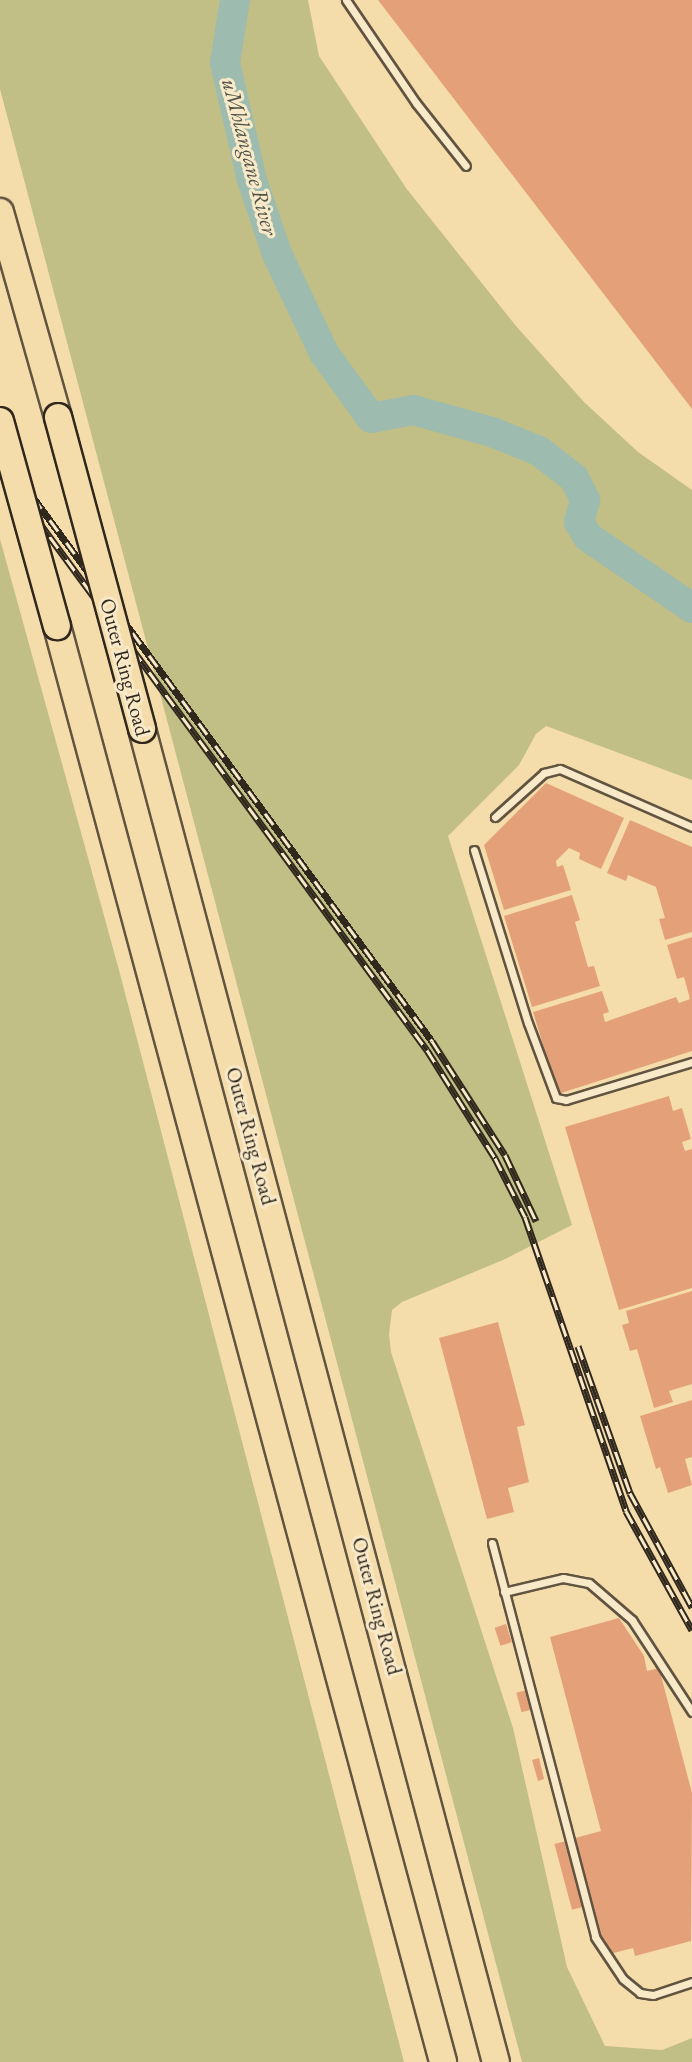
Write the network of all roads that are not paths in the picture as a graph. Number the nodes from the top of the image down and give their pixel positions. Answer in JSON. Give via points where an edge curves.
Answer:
{"nodes":[{"id":1,"x":346,"y":0,"type":"edge"},
{"id":2,"x":466,"y":166,"type":"dead end"},
{"id":3,"x":0,"y":212,"type":"edge"},
{"id":4,"x":0,"y":421,"type":"edge"},
{"id":5,"x":495,"y":817,"type":"dead end"},
{"id":6,"x":692,"y":827,"type":"edge"},
{"id":7,"x":474,"y":850,"type":"dead end"},
{"id":8,"x":692,"y":1062,"type":"edge"},
{"id":9,"x":492,"y":1543,"type":"dead end"},
{"id":10,"x":504,"y":1592,"type":"junction"},
{"id":11,"x":692,"y":1712,"type":"edge"},
{"id":12,"x":692,"y":1982,"type":"edge"},
{"id":13,"x":443,"y":2062,"type":"edge"},
{"id":14,"x":496,"y":2062,"type":"edge"}],
"edges":[{"from":1,"to":2,"type":"lane","via":[[416,103]]},
{"from":3,"to":14,"type":"highway","name":"Outer Ring Road","bridge":true,"via":[[142,729]]},
{"from":4,"to":13,"type":"highway","bridge":true},
{"from":5,"to":6,"type":"lane","via":[[544,773],[560,770]]},
{"from":7,"to":8,"type":"lane","via":[[528,1023],[556,1098],[566,1100]]},
{"from":9,"to":10,"type":"lane"},
{"from":10,"to":11,"type":"lane","via":[[563,1578],[589,1583],[632,1620]]},
{"from":10,"to":12,"type":"lane","via":[[595,1937],[623,1979],[640,1993],[652,1995]]}]}
